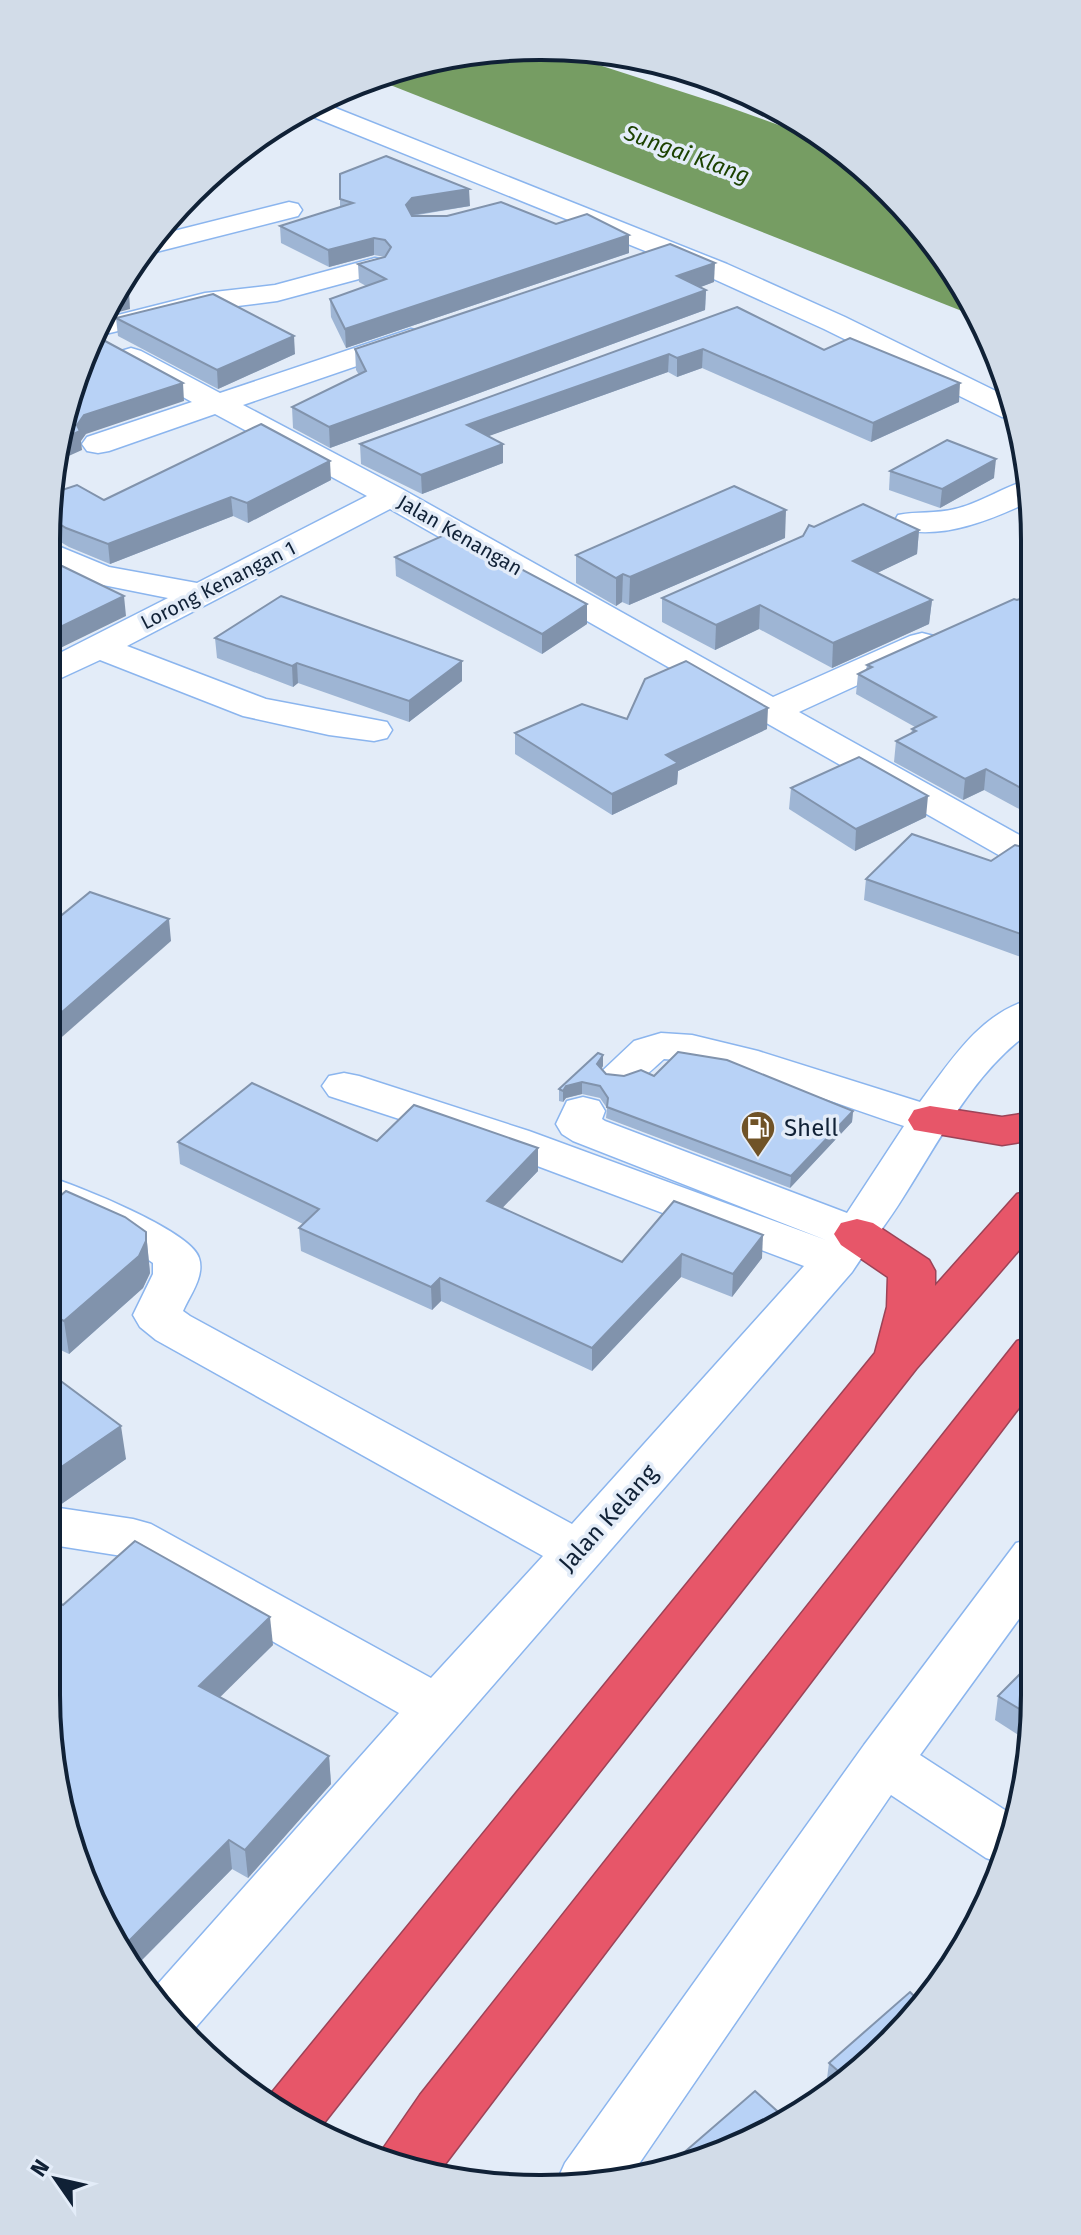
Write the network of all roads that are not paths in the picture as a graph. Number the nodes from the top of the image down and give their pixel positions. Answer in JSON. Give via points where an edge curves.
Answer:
{"nodes":[{"id":1,"x":324,"y":112,"type":"edge"},
{"id":2,"x":555,"y":202,"type":"junction"},
{"id":3,"x":494,"y":208,"type":"edge"},
{"id":4,"x":289,"y":210,"type":"dead end"},
{"id":5,"x":164,"y":242,"type":"edge"},
{"id":6,"x":671,"y":251,"type":"junction"},
{"id":7,"x":627,"y":265,"type":"edge"},
{"id":8,"x":375,"y":266,"type":"edge"},
{"id":9,"x":778,"y":297,"type":"junction"},
{"id":10,"x":734,"y":313,"type":"edge"},
{"id":11,"x":111,"y":326,"type":"edge"},
{"id":12,"x":436,"y":329,"type":"edge"},
{"id":13,"x":103,"y":343,"type":"edge"},
{"id":14,"x":215,"y":403,"type":"junction"},
{"id":15,"x":1001,"y":405,"type":"edge"},
{"id":16,"x":98,"y":444,"type":"dead end"},
{"id":17,"x":1019,"y":495,"type":"edge"},
{"id":18,"x":391,"y":496,"type":"junction"},
{"id":19,"x":910,"y":522,"type":"edge"},
{"id":20,"x":60,"y":557,"type":"edge"},
{"id":21,"x":202,"y":594,"type":"junction"},
{"id":22,"x":661,"y":606,"type":"dead end"},
{"id":23,"x":619,"y":625,"type":"junction"},
{"id":24,"x":953,"y":629,"type":"edge"},
{"id":25,"x":99,"y":647,"type":"junction"},
{"id":26,"x":60,"y":667,"type":"edge"},
{"id":27,"x":771,"y":711,"type":"junction"},
{"id":28,"x":374,"y":730,"type":"dead end"},
{"id":29,"x":1021,"y":852,"type":"edge"},
{"id":30,"x":1021,"y":1019,"type":"edge"},
{"id":31,"x":621,"y":1074,"type":"edge"},
{"id":32,"x":344,"y":1086,"type":"dead end"},
{"id":33,"x":583,"y":1111,"type":"dead end"},
{"id":34,"x":930,"y":1120,"type":"junction"},
{"id":35,"x":1021,"y":1128,"type":"edge"},
{"id":36,"x":60,"y":1209,"type":"edge"},
{"id":37,"x":1021,"y":1219,"type":"edge"},
{"id":38,"x":846,"y":1248,"type":"junction"},
{"id":39,"x":899,"y":1357,"type":"junction"},
{"id":40,"x":1021,"y":1370,"type":"edge"},
{"id":41,"x":60,"y":1527,"type":"edge"},
{"id":42,"x":578,"y":1551,"type":"junction"},
{"id":43,"x":1021,"y":1576,"type":"edge"},
{"id":44,"x":437,"y":1708,"type":"junction"},
{"id":45,"x":884,"y":1761,"type":"junction"},
{"id":46,"x":999,"y":1837,"type":"edge"},
{"id":47,"x":176,"y":2007,"type":"edge"},
{"id":48,"x":297,"y":2109,"type":"edge"},
{"id":49,"x":412,"y":2158,"type":"edge"},
{"id":50,"x":597,"y":2172,"type":"edge"}],
"edges":[{"from":1,"to":2,"type":"street"},
{"from":2,"to":3,"type":"street"},
{"from":2,"to":6,"type":"street"},
{"from":4,"to":5,"type":"street"},
{"from":6,"to":7,"type":"street"},
{"from":6,"to":9,"type":"street"},
{"from":8,"to":11,"type":"street","via":[[277,293],[205,302]]},
{"from":9,"to":10,"type":"street"},
{"from":9,"to":15,"type":"street"},
{"from":12,"to":14,"type":"street"},
{"from":13,"to":14,"type":"street","name":"Jalan Kenangan"},
{"from":14,"to":16,"type":"street"},
{"from":14,"to":18,"type":"street","name":"Jalan Kenangan","via":[[343,456]]},
{"from":17,"to":19,"type":"street","via":[[977,516]]},
{"from":18,"to":21,"type":"street","name":"Lorong Kenangan 1"},
{"from":18,"to":23,"type":"street","name":"Jalan Kenangan"},
{"from":20,"to":21,"type":"street","via":[[100,575]]},
{"from":21,"to":25,"type":"street","name":"Lorong Kenangan 1"},
{"from":22,"to":23,"type":"street"},
{"from":23,"to":27,"type":"street","name":"Jalan Kenangan"},
{"from":24,"to":27,"type":"street"},
{"from":25,"to":26,"type":"street","name":"Lorong Kenangan 1"},
{"from":25,"to":28,"type":"street","via":[[256,708]]},
{"from":27,"to":29,"type":"street","name":"Jalan Kenangan"},
{"from":30,"to":34,"type":"street","name":"Jalan Kelang","via":[[979,1053]]},
{"from":31,"to":34,"type":"street","via":[[649,1050],[692,1048]]},
{"from":32,"to":38,"type":"street"},
{"from":33,"to":38,"type":"street","via":[[578,1124],[589,1131]]},
{"from":34,"to":35,"type":"highway","via":[[1002,1131]]},
{"from":34,"to":38,"type":"street","name":"Jalan Kelang"},
{"from":36,"to":42,"type":"street","via":[[146,1236],[176,1257],[177,1274],[157,1315],[173,1328]]},
{"from":37,"to":39,"type":"highway"},
{"from":38,"to":39,"type":"highway","via":[[912,1271],[911,1307]]},
{"from":38,"to":42,"type":"street","name":"Jalan Kelang"},
{"from":39,"to":48,"type":"highway"},
{"from":40,"to":49,"type":"highway"},
{"from":41,"to":44,"type":"street","via":[[133,1538]]},
{"from":42,"to":44,"type":"street","name":"Jalan Kelang"},
{"from":43,"to":45,"type":"street"},
{"from":44,"to":47,"type":"street","name":"Jalan Kelang"},
{"from":45,"to":46,"type":"street"},
{"from":45,"to":50,"type":"street"}]}
